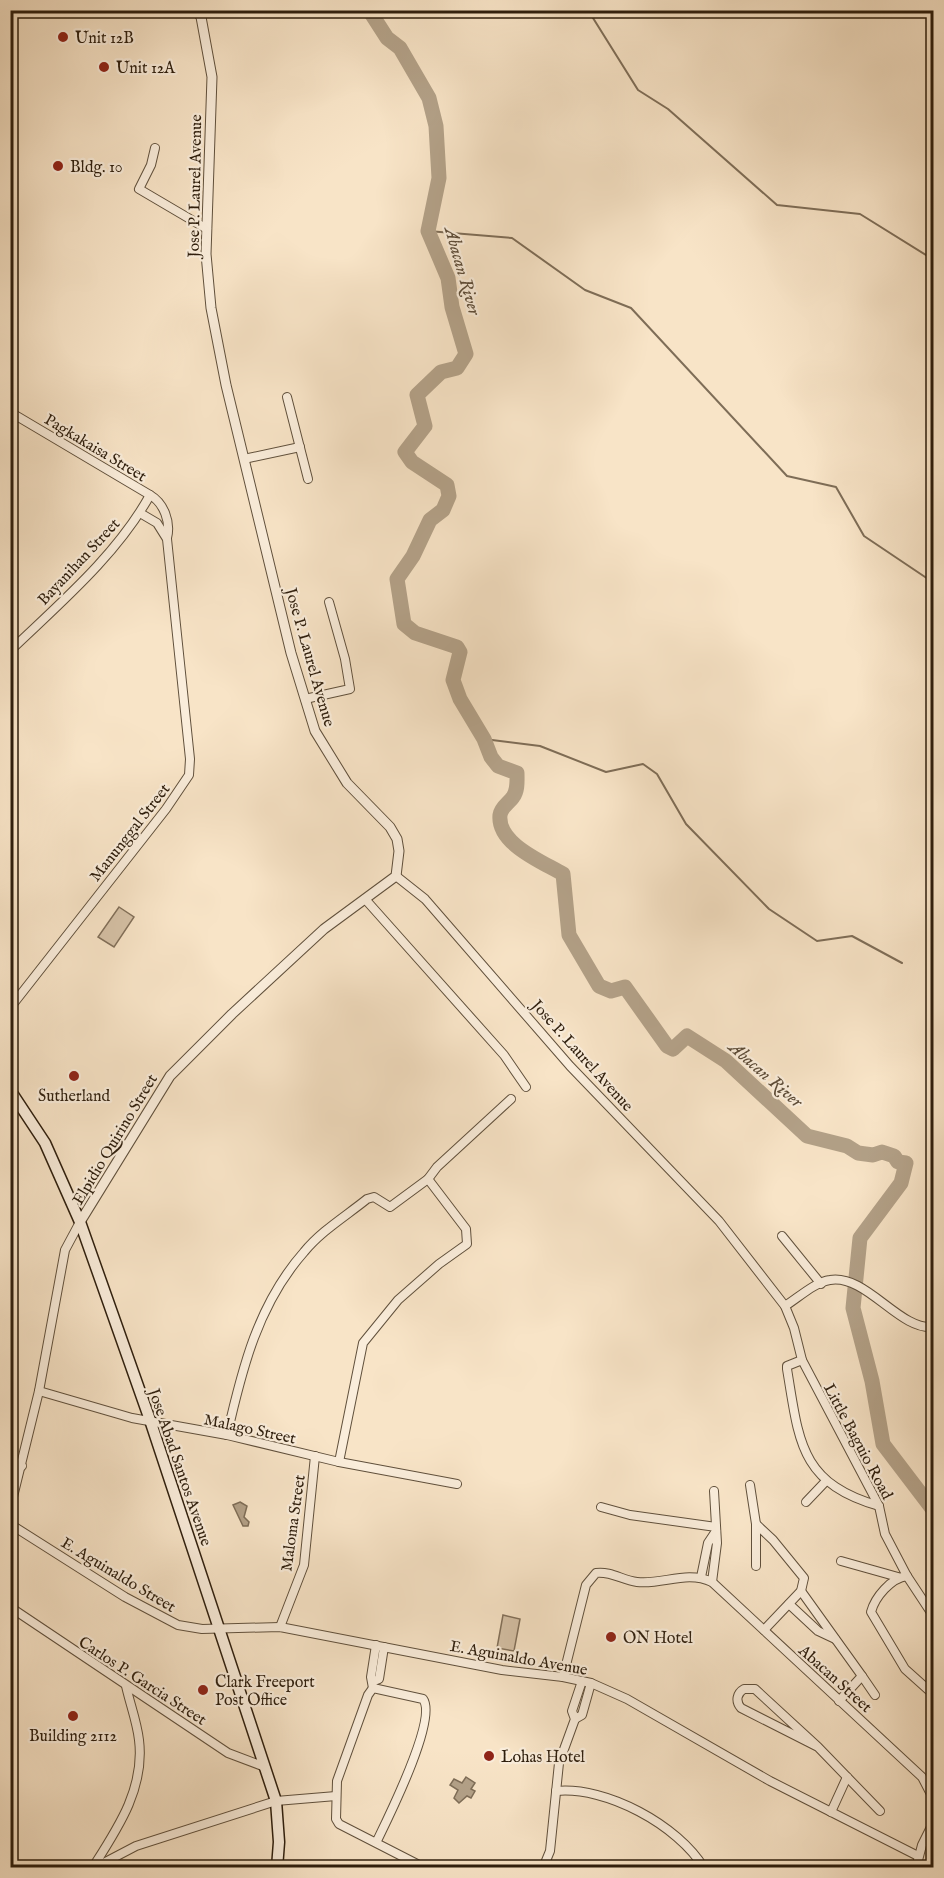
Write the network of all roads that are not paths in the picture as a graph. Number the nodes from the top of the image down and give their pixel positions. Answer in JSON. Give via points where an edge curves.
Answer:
{"nodes":[{"id":1,"x":196,"y":10,"type":"edge"},
{"id":2,"x":155,"y":148,"type":"dead end"},
{"id":3,"x":207,"y":229,"type":"junction"},
{"id":4,"x":287,"y":398,"type":"dead end"},
{"id":5,"x":10,"y":412,"type":"edge"},
{"id":6,"x":300,"y":447,"type":"junction"},
{"id":7,"x":244,"y":459,"type":"junction"},
{"id":8,"x":308,"y":479,"type":"dead end"},
{"id":9,"x":150,"y":495,"type":"junction"},
{"id":10,"x":140,"y":513,"type":"junction"},
{"id":11,"x":165,"y":513,"type":"junction"},
{"id":12,"x":158,"y":523,"type":"junction"},
{"id":13,"x":167,"y":539,"type":"junction"},
{"id":14,"x":329,"y":602,"type":"dead end"},
{"id":15,"x":10,"y":651,"type":"edge"},
{"id":16,"x":305,"y":699,"type":"junction"},
{"id":17,"x":396,"y":876,"type":"junction"},
{"id":18,"x":365,"y":899,"type":"junction"},
{"id":19,"x":10,"y":1008,"type":"edge"},
{"id":20,"x":526,"y":1087,"type":"dead end"},
{"id":21,"x":10,"y":1090,"type":"edge"},
{"id":22,"x":511,"y":1099,"type":"dead end"},
{"id":23,"x":428,"y":1179,"type":"junction"},
{"id":24,"x":80,"y":1222,"type":"junction"},
{"id":25,"x":782,"y":1236,"type":"dead end"},
{"id":26,"x":821,"y":1284,"type":"junction"},
{"id":27,"x":785,"y":1306,"type":"junction"},
{"id":28,"x":933,"y":1327,"type":"edge"},
{"id":29,"x":802,"y":1360,"type":"junction"},
{"id":30,"x":39,"y":1391,"type":"junction"},
{"id":31,"x":150,"y":1420,"type":"junction"},
{"id":32,"x":227,"y":1435,"type":"junction"},
{"id":33,"x":315,"y":1456,"type":"junction"},
{"id":34,"x":10,"y":1458,"type":"edge"},
{"id":35,"x":339,"y":1462,"type":"junction"},
{"id":36,"x":22,"y":1466,"type":"junction"},
{"id":37,"x":826,"y":1481,"type":"junction"},
{"id":38,"x":457,"y":1484,"type":"dead end"},
{"id":39,"x":750,"y":1485,"type":"dead end"},
{"id":40,"x":714,"y":1491,"type":"dead end"},
{"id":41,"x":806,"y":1502,"type":"dead end"},
{"id":42,"x":879,"y":1506,"type":"junction"},
{"id":43,"x":601,"y":1507,"type":"dead end"},
{"id":44,"x":10,"y":1509,"type":"edge"},
{"id":45,"x":10,"y":1524,"type":"edge"},
{"id":46,"x":756,"y":1524,"type":"junction"},
{"id":47,"x":716,"y":1529,"type":"junction"},
{"id":48,"x":841,"y":1561,"type":"dead end"},
{"id":49,"x":756,"y":1566,"type":"dead end"},
{"id":50,"x":907,"y":1576,"type":"junction"},
{"id":51,"x":701,"y":1577,"type":"junction"},
{"id":52,"x":898,"y":1577,"type":"junction"},
{"id":53,"x":711,"y":1582,"type":"junction"},
{"id":54,"x":801,"y":1591,"type":"junction"},
{"id":55,"x":789,"y":1604,"type":"junction"},
{"id":56,"x":10,"y":1607,"type":"edge"},
{"id":57,"x":933,"y":1617,"type":"edge"},
{"id":58,"x":280,"y":1627,"type":"junction"},
{"id":59,"x":220,"y":1628,"type":"junction"},
{"id":60,"x":764,"y":1630,"type":"junction"},
{"id":61,"x":836,"y":1640,"type":"junction"},
{"id":62,"x":380,"y":1646,"type":"junction"},
{"id":63,"x":862,"y":1676,"type":"junction"},
{"id":64,"x":563,"y":1677,"type":"junction"},
{"id":65,"x":582,"y":1681,"type":"junction"},
{"id":66,"x":591,"y":1683,"type":"junction"},
{"id":67,"x":374,"y":1685,"type":"junction"},
{"id":68,"x":126,"y":1686,"type":"junction"},
{"id":69,"x":875,"y":1695,"type":"dead end"},
{"id":70,"x":933,"y":1695,"type":"edge"},
{"id":71,"x":839,"y":1701,"type":"junction"},
{"id":72,"x":782,"y":1713,"type":"junction"},
{"id":73,"x":575,"y":1719,"type":"junction"},
{"id":74,"x":775,"y":1728,"type":"junction"},
{"id":75,"x":818,"y":1747,"type":"junction"},
{"id":76,"x":266,"y":1767,"type":"junction"},
{"id":77,"x":846,"y":1777,"type":"junction"},
{"id":78,"x":556,"y":1791,"type":"junction"},
{"id":79,"x":336,"y":1796,"type":"junction"},
{"id":80,"x":933,"y":1800,"type":"edge"},
{"id":81,"x":276,"y":1801,"type":"junction"},
{"id":82,"x":880,"y":1811,"type":"dead end"},
{"id":83,"x":831,"y":1812,"type":"junction"},
{"id":84,"x":933,"y":1821,"type":"edge"},
{"id":85,"x":376,"y":1844,"type":"junction"},
{"id":86,"x":918,"y":1856,"type":"junction"},
{"id":87,"x":93,"y":1868,"type":"edge"},
{"id":88,"x":277,"y":1868,"type":"edge"},
{"id":89,"x":425,"y":1868,"type":"edge"},
{"id":90,"x":543,"y":1868,"type":"edge"},
{"id":91,"x":704,"y":1868,"type":"edge"},
{"id":92,"x":916,"y":1868,"type":"edge"}],
"edges":[{"from":1,"to":3,"type":"street","name":"Jose P. Laurel Avenue","via":[[201,17],[212,77]]},
{"from":2,"to":3,"type":"street","via":[[139,189]]},
{"from":3,"to":7,"type":"street","name":"Jose P. Laurel Avenue","via":[[211,308]]},
{"from":4,"to":6,"type":"street"},
{"from":5,"to":9,"type":"street","name":"Pagkakaisa Street"},
{"from":6,"to":7,"type":"street"},
{"from":6,"to":8,"type":"street"},
{"from":7,"to":16,"type":"street","name":"Jose P. Laurel Avenue"},
{"from":9,"to":10,"type":"street","name":"Pagkakaisa Street"},
{"from":9,"to":11,"type":"street"},
{"from":10,"to":12,"type":"street"},
{"from":10,"to":15,"type":"street","name":"Bayanihan Street","via":[[102,560]]},
{"from":11,"to":12,"type":"street"},
{"from":11,"to":13,"type":"street","name":"Manunggal Street"},
{"from":12,"to":13,"type":"street","name":"Manunggal Street"},
{"from":13,"to":19,"type":"street","name":"Manunggal Street","via":[[188,726],[189,775]]},
{"from":14,"to":16,"type":"street","via":[[350,688]]},
{"from":16,"to":17,"type":"street","name":"Jose P. Laurel Avenue","via":[[315,731],[341,774],[397,839]]},
{"from":17,"to":18,"type":"street","name":"Elpidio Quirino Street"},
{"from":17,"to":27,"type":"street","name":"Jose P. Laurel Avenue","via":[[425,899],[570,1066],[708,1209]]},
{"from":18,"to":20,"type":"street","via":[[504,1055]]},
{"from":18,"to":24,"type":"street","name":"Elpidio Quirino Street","via":[[292,957],[170,1076]]},
{"from":21,"to":24,"type":"main road","name":"Jose Abad Santos Avenue","via":[[45,1143]]},
{"from":22,"to":23,"type":"street"},
{"from":23,"to":32,"type":"street","via":[[390,1207],[374,1197],[367,1199],[304,1251],[258,1324],[245,1359]]},
{"from":23,"to":35,"type":"street","via":[[466,1229],[467,1244],[398,1300],[363,1343]]},
{"from":24,"to":30,"type":"street","name":"Elpidio Quirino Street","via":[[65,1250]]},
{"from":24,"to":31,"type":"main road","name":"Jose Abad Santos Avenue"},
{"from":25,"to":26,"type":"street"},
{"from":26,"to":27,"type":"street"},
{"from":26,"to":28,"type":"street","via":[[833,1279],[869,1293],[910,1322]]},
{"from":27,"to":29,"type":"street","name":"Little Baguio Road"},
{"from":29,"to":37,"type":"street","via":[[787,1366],[793,1417],[810,1462]]},
{"from":29,"to":42,"type":"street","name":"Little Baguio Road"},
{"from":30,"to":31,"type":"street","name":"Malago Street"},
{"from":30,"to":36,"type":"street","name":"Elpidio Quirino Street"},
{"from":31,"to":32,"type":"street","name":"Malago Street"},
{"from":31,"to":59,"type":"main road","name":"Jose Abad Santos Avenue"},
{"from":32,"to":33,"type":"street","name":"Malago Street"},
{"from":33,"to":35,"type":"street","name":"Malago Street"},
{"from":33,"to":58,"type":"street","name":"Maloma Street","via":[[304,1565]]},
{"from":34,"to":36,"type":"street"},
{"from":35,"to":38,"type":"street","name":"Malago Street"},
{"from":36,"to":44,"type":"street","name":"Elpidio Quirino Street"},
{"from":37,"to":41,"type":"street"},
{"from":37,"to":42,"type":"street","via":[[854,1499]]},
{"from":39,"to":46,"type":"street"},
{"from":40,"to":47,"type":"street"},
{"from":42,"to":50,"type":"street","name":"Little Baguio Road","via":[[885,1534]]},
{"from":43,"to":47,"type":"street"},
{"from":45,"to":59,"type":"street","name":"E. Aguinaldo Street","via":[[162,1618],[188,1627]]},
{"from":46,"to":49,"type":"street"},
{"from":46,"to":54,"type":"street","via":[[801,1571]]},
{"from":47,"to":51,"type":"street","via":[[708,1543]]},
{"from":47,"to":53,"type":"street"},
{"from":48,"to":52,"type":"street"},
{"from":50,"to":52,"type":"street"},
{"from":50,"to":57,"type":"street","name":"Little Baguio Road"},
{"from":51,"to":53,"type":"street","name":"Abacan Street"},
{"from":51,"to":64,"type":"street","via":[[636,1582],[606,1572],[596,1573],[586,1585]]},
{"from":52,"to":70,"type":"street","via":[[873,1603],[871,1612],[905,1669]]},
{"from":53,"to":60,"type":"street","name":"Abacan Street"},
{"from":54,"to":55,"type":"street"},
{"from":54,"to":61,"type":"street"},
{"from":55,"to":60,"type":"street"},
{"from":55,"to":61,"type":"street","via":[[818,1631]]},
{"from":56,"to":68,"type":"street","name":"Carlos P. Garcia Street"},
{"from":58,"to":59,"type":"street","name":"E. Aguinaldo Avenue"},
{"from":58,"to":62,"type":"street","name":"E. Aguinaldo Avenue"},
{"from":59,"to":76,"type":"main road","name":"Jose Abad Santos Avenue"},
{"from":60,"to":71,"type":"street","name":"Abacan Street"},
{"from":61,"to":63,"type":"street"},
{"from":62,"to":64,"type":"street","name":"E. Aguinaldo Avenue","via":[[502,1670]]},
{"from":62,"to":67,"type":"street","via":[[380,1679]]},
{"from":63,"to":69,"type":"street"},
{"from":63,"to":71,"type":"street"},
{"from":64,"to":65,"type":"street","name":"E. Aguinaldo Avenue"},
{"from":65,"to":66,"type":"street","name":"E. Aguinaldo Avenue"},
{"from":65,"to":73,"type":"street","via":[[572,1711]]},
{"from":66,"to":73,"type":"street","via":[[582,1715]]},
{"from":66,"to":83,"type":"street","name":"E. Aguinaldo Avenue"},
{"from":67,"to":79,"type":"street","via":[[342,1766]]},
{"from":67,"to":85,"type":"street","via":[[423,1699],[427,1708],[416,1755]]},
{"from":68,"to":76,"type":"street","name":"Carlos P. Garcia Street","via":[[228,1753]]},
{"from":68,"to":87,"type":"street","via":[[139,1740],[137,1777],[128,1810]]},
{"from":71,"to":80,"type":"street","name":"Abacan Street","via":[[922,1778]]},
{"from":72,"to":74,"type":"street"},
{"from":72,"to":74,"type":"street","via":[[755,1689],[748,1688],[739,1694],[741,1708]]},
{"from":72,"to":75,"type":"street"},
{"from":73,"to":78,"type":"street","via":[[559,1763]]},
{"from":74,"to":75,"type":"street"},
{"from":75,"to":77,"type":"street"},
{"from":76,"to":81,"type":"main road","name":"Jose Abad Santos Avenue"},
{"from":77,"to":82,"type":"street"},
{"from":77,"to":83,"type":"street"},
{"from":78,"to":90,"type":"street","via":[[550,1851]]},
{"from":78,"to":91,"type":"street","via":[[606,1798],[658,1822],[682,1841]]},
{"from":79,"to":81,"type":"street"},
{"from":79,"to":85,"type":"street","via":[[339,1824]]},
{"from":81,"to":87,"type":"street","via":[[136,1846]]},
{"from":81,"to":88,"type":"main road","name":"Jose Abad Santos Avenue"},
{"from":83,"to":86,"type":"street","name":"E. Aguinaldo Avenue"},
{"from":84,"to":86,"type":"street"},
{"from":85,"to":89,"type":"street"},
{"from":86,"to":92,"type":"street"}]}
